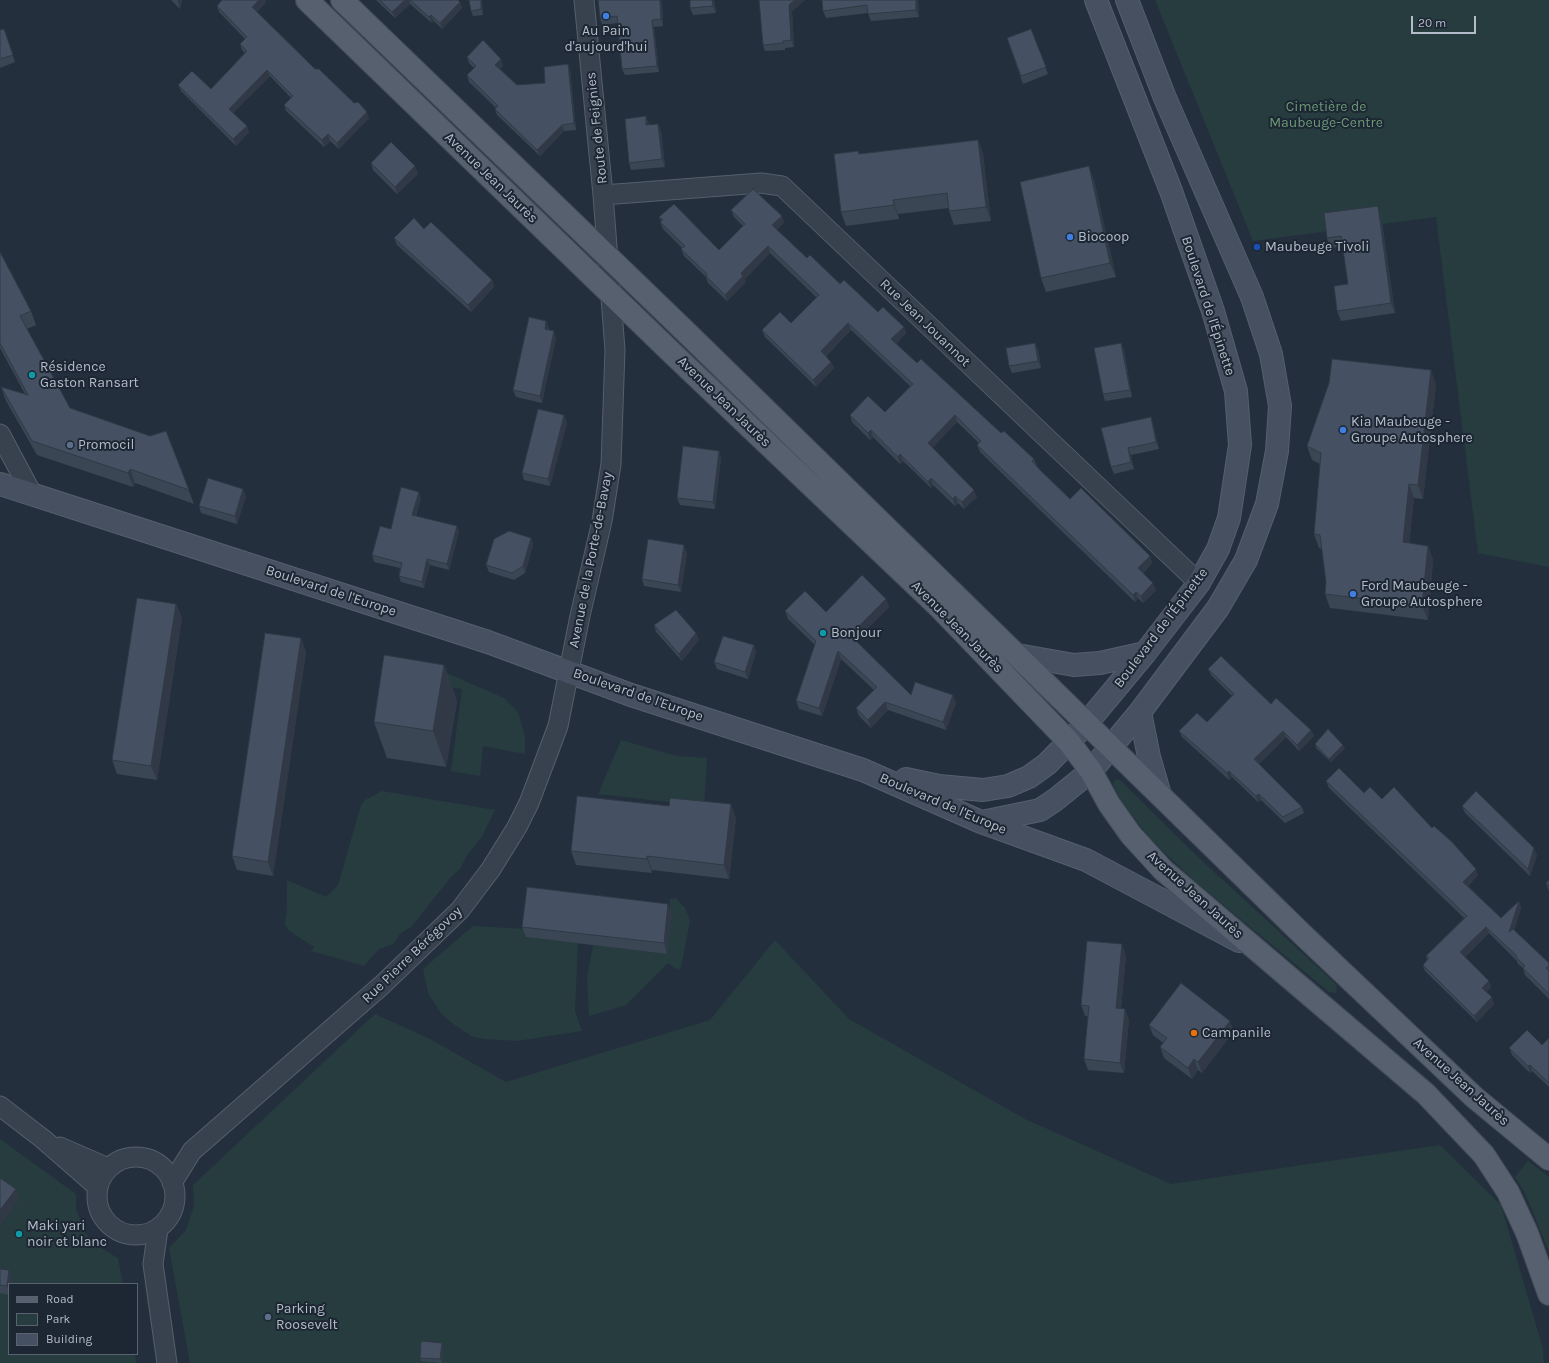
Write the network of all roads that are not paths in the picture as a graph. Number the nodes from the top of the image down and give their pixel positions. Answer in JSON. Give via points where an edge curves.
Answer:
{"nodes":[{"id":1,"x":307,"y":0,"type":"edge"},
{"id":2,"x":342,"y":0,"type":"edge"},
{"id":3,"x":584,"y":0,"type":"edge"},
{"id":4,"x":1096,"y":0,"type":"edge"},
{"id":5,"x":1127,"y":0,"type":"edge"},
{"id":6,"x":603,"y":195,"type":"junction"},
{"id":7,"x":608,"y":257,"type":"junction"},
{"id":8,"x":611,"y":294,"type":"junction"},
{"id":9,"x":0,"y":434,"type":"edge"},
{"id":10,"x":0,"y":484,"type":"edge"},
{"id":11,"x":32,"y":494,"type":"junction"},
{"id":12,"x":1199,"y":583,"type":"junction"},
{"id":13,"x":1145,"y":653,"type":"junction"},
{"id":14,"x":1017,"y":655,"type":"junction"},
{"id":15,"x":569,"y":671,"type":"junction"},
{"id":16,"x":1140,"y":712,"type":"junction"},
{"id":17,"x":1086,"y":724,"type":"junction"},
{"id":18,"x":1069,"y":742,"type":"junction"},
{"id":19,"x":1112,"y":748,"type":"junction"},
{"id":20,"x":863,"y":770,"type":"junction"},
{"id":21,"x":1091,"y":771,"type":"junction"},
{"id":22,"x":1160,"y":795,"type":"junction"},
{"id":23,"x":981,"y":822,"type":"junction"},
{"id":24,"x":1258,"y":951,"type":"junction"},
{"id":25,"x":0,"y":1106,"type":"edge"},
{"id":26,"x":43,"y":1139,"type":"junction"},
{"id":27,"x":192,"y":1151,"type":"junction"},
{"id":28,"x":1549,"y":1159,"type":"edge"},
{"id":29,"x":161,"y":1166,"type":"junction"},
{"id":30,"x":108,"y":1168,"type":"junction"},
{"id":31,"x":172,"y":1183,"type":"junction"},
{"id":32,"x":98,"y":1187,"type":"junction"},
{"id":33,"x":158,"y":1229,"type":"junction"},
{"id":34,"x":133,"y":1235,"type":"junction"},
{"id":35,"x":153,"y":1264,"type":"junction"},
{"id":36,"x":1549,"y":1294,"type":"edge"},
{"id":37,"x":168,"y":1363,"type":"edge"}],
"edges":[{"from":1,"to":8,"type":"main road","name":"Avenue Jean Jaurès"},
{"from":2,"to":7,"type":"main road","name":"Avenue Jean Jaurès"},
{"from":3,"to":6,"type":"street","name":"Route de Feignies"},
{"from":4,"to":12,"type":"street","name":"Boulevard de l'Épinette","via":[[1171,191],[1213,311],[1236,391],[1240,445],[1230,511],[1218,549]]},
{"from":5,"to":16,"type":"street","via":[[1166,98],[1252,297],[1271,354],[1280,406],[1277,451],[1267,504],[1246,560],[1218,608]]},
{"from":6,"to":7,"type":"street","name":"Route de Feignies"},
{"from":6,"to":12,"type":"street","name":"Rue Jean Jouannot","via":[[761,183],[782,186]]},
{"from":7,"to":8,"type":"street","name":"Avenue de la Porte-de-Bavay"},
{"from":7,"to":14,"type":"main road","name":"Avenue Jean Jaurès"},
{"from":8,"to":15,"type":"street","name":"Avenue de la Porte-de-Bavay","via":[[615,350],[610,464],[602,521]]},
{"from":8,"to":18,"type":"main road","name":"Avenue Jean Jaurès","via":[[939,607]]},
{"from":9,"to":11,"type":"street"},
{"from":10,"to":11,"type":"street","name":"Boulevard de l'Europe"},
{"from":11,"to":15,"type":"street","name":"Boulevard de l'Europe","via":[[488,642]]},
{"from":12,"to":13,"type":"street","name":"Boulevard de l'Épinette"},
{"from":13,"to":14,"type":"street","via":[[1100,664],[1074,665]]},
{"from":13,"to":17,"type":"street","name":"Boulevard de l'Épinette"},
{"from":14,"to":17,"type":"main road","name":"Avenue Jean Jaurès"},
{"from":15,"to":20,"type":"street","name":"Boulevard de l'Europe","via":[[631,694]]},
{"from":15,"to":27,"type":"street","name":"Rue Pierre Bérégovoy","via":[[558,726],[529,803],[490,869],[460,910],[382,985]]},
{"from":16,"to":19,"type":"street"},
{"from":16,"to":22,"type":"street"},
{"from":17,"to":18,"type":"street","name":"Boulevard de l'Épinette"},
{"from":17,"to":19,"type":"main road","name":"Avenue Jean Jaurès"},
{"from":18,"to":20,"type":"street","name":"Boulevard de l'Épinette","via":[[1047,764],[1029,777],[1008,786],[983,790],[939,786]]},
{"from":18,"to":21,"type":"main road","name":"Avenue Jean Jaurès"},
{"from":19,"to":21,"type":"street"},
{"from":19,"to":22,"type":"main road","name":"Avenue Jean Jaurès"},
{"from":20,"to":23,"type":"street","name":"Boulevard de l'Europe"},
{"from":21,"to":23,"type":"street","via":[[1040,810]]},
{"from":21,"to":24,"type":"main road","name":"Avenue Jean Jaurès","via":[[1109,804],[1127,829],[1163,870]]},
{"from":22,"to":28,"type":"main road","name":"Avenue Jean Jaurès","via":[[1414,1041]]},
{"from":23,"to":24,"type":"street","name":"Boulevard de l'Europe","via":[[1086,860]]},
{"from":24,"to":36,"type":"main road","name":"Avenue Jean Jaurès","via":[[1426,1094],[1484,1155],[1508,1192],[1527,1233]]},
{"from":25,"to":26,"type":"street"},
{"from":26,"to":30,"type":"street"},
{"from":26,"to":32,"type":"street"},
{"from":27,"to":29,"type":"street"},
{"from":27,"to":31,"type":"street","name":"Rue Pierre Bérégovoy"},
{"from":29,"to":30,"type":"street","via":[[140,1157],[128,1158]]},
{"from":29,"to":31,"type":"street"},
{"from":30,"to":32,"type":"street"},
{"from":31,"to":33,"type":"street","via":[[175,1196],[173,1208],[167,1220]]},
{"from":32,"to":34,"type":"street","via":[[97,1201],[101,1214],[120,1232]]},
{"from":33,"to":34,"type":"street","via":[[146,1234]]},
{"from":33,"to":35,"type":"street"},
{"from":34,"to":35,"type":"street"},
{"from":35,"to":37,"type":"street"}]}
